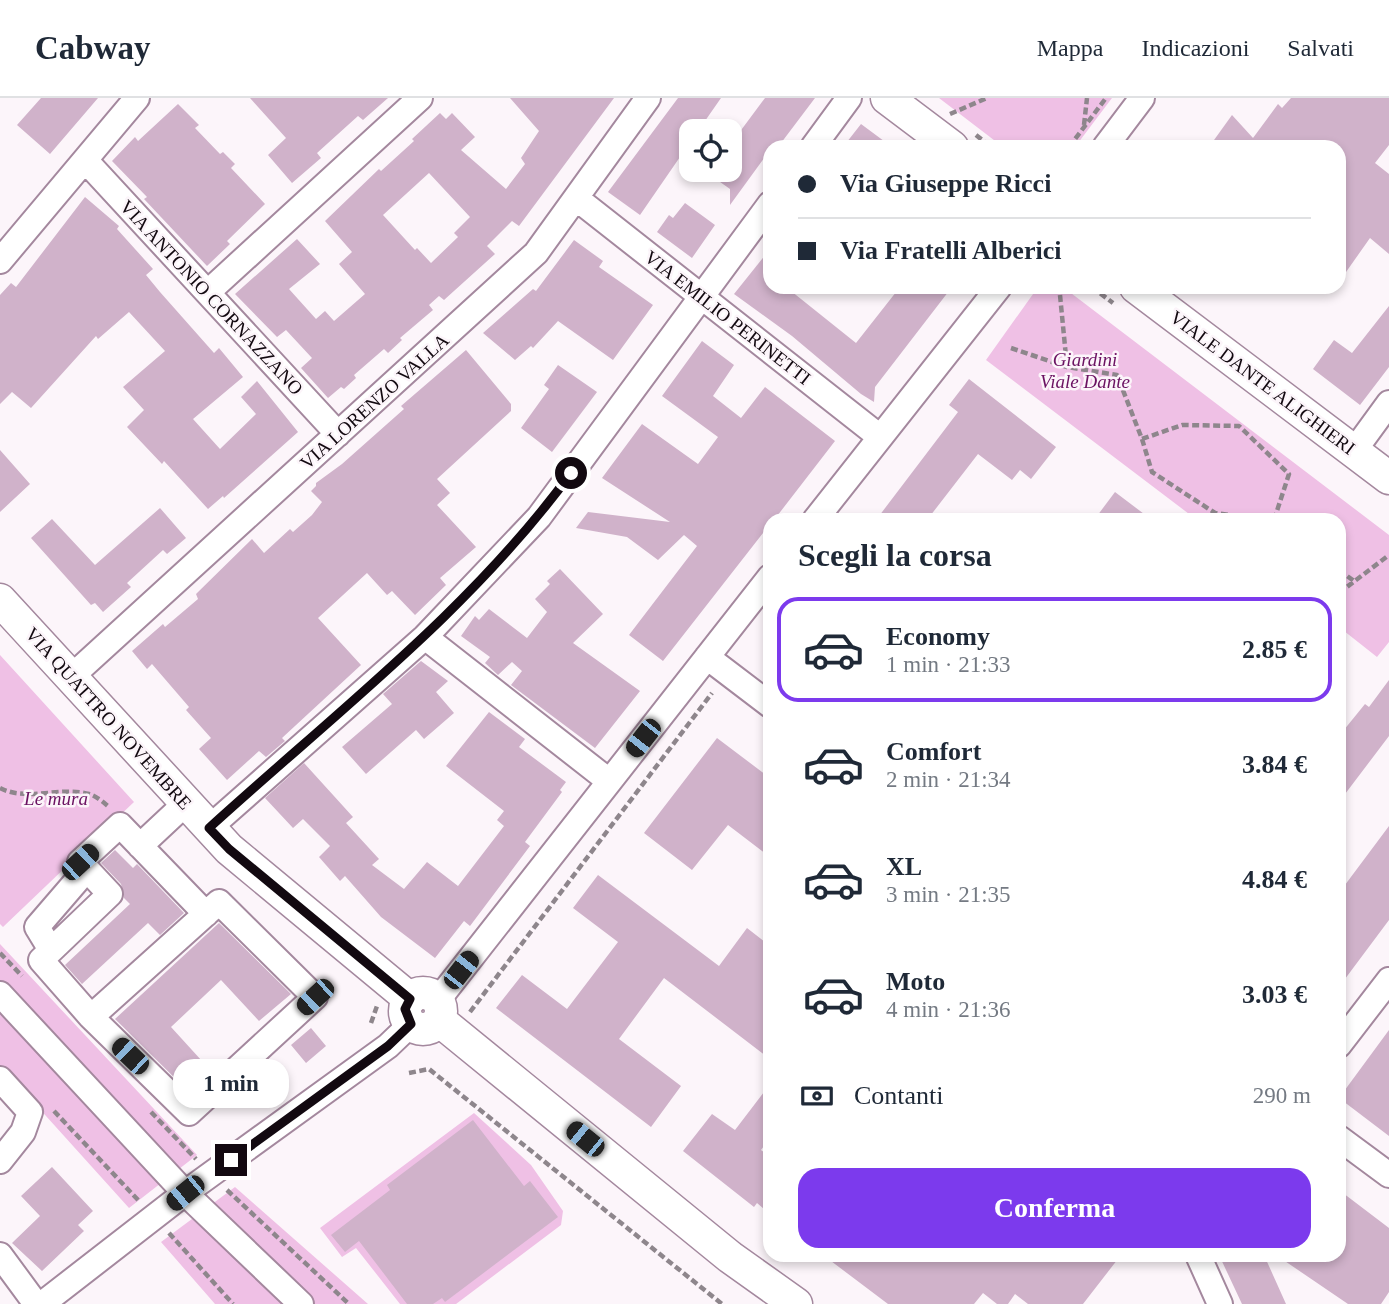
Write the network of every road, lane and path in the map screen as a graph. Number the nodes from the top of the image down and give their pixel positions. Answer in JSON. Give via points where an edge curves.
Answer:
{"nodes":[{"id":1,"x":137,"y":98,"type":"edge"},
{"id":2,"x":420,"y":98,"type":"edge"},
{"id":3,"x":648,"y":98,"type":"edge"},
{"id":4,"x":849,"y":98,"type":"edge"},
{"id":5,"x":887,"y":98,"type":"edge"},
{"id":6,"x":987,"y":98,"type":"edge"},
{"id":7,"x":1087,"y":98,"type":"edge"},
{"id":8,"x":1106,"y":98,"type":"edge"},
{"id":9,"x":1142,"y":98,"type":"edge"},
{"id":10,"x":950,"y":114,"type":"dead end"},
{"id":11,"x":1084,"y":127,"type":"junction"},
{"id":12,"x":1083,"y":137,"type":"dead end"},
{"id":13,"x":818,"y":140,"type":"edge"},
{"id":14,"x":942,"y":140,"type":"edge"},
{"id":15,"x":1074,"y":140,"type":"edge"},
{"id":16,"x":1110,"y":140,"type":"edge"},
{"id":17,"x":85,"y":160,"type":"junction"},
{"id":18,"x":576,"y":198,"type":"junction"},
{"id":19,"x":763,"y":213,"type":"edge"},
{"id":20,"x":0,"y":261,"type":"edge"},
{"id":21,"x":208,"y":292,"type":"junction"},
{"id":22,"x":993,"y":294,"type":"edge"},
{"id":23,"x":1145,"y":294,"type":"edge"},
{"id":24,"x":702,"y":295,"type":"junction"},
{"id":25,"x":1060,"y":295,"type":"dead end"},
{"id":26,"x":1011,"y":348,"type":"dead end"},
{"id":27,"x":1068,"y":366,"type":"junction"},
{"id":28,"x":1389,"y":403,"type":"edge"},
{"id":29,"x":338,"y":434,"type":"junction"},
{"id":30,"x":880,"y":437,"type":"junction"},
{"id":31,"x":1142,"y":439,"type":"junction"},
{"id":32,"x":1354,"y":452,"type":"junction"},
{"id":33,"x":1389,"y":478,"type":"edge"},
{"id":34,"x":820,"y":513,"type":"edge"},
{"id":35,"x":1215,"y":513,"type":"edge"},
{"id":36,"x":1276,"y":513,"type":"edge"},
{"id":37,"x":1389,"y":555,"type":"edge"},
{"id":38,"x":1346,"y":575,"type":"edge"},
{"id":39,"x":1354,"y":581,"type":"junction"},
{"id":40,"x":763,"y":586,"type":"edge"},
{"id":41,"x":1346,"y":587,"type":"edge"},
{"id":42,"x":0,"y":600,"type":"edge"},
{"id":43,"x":425,"y":637,"type":"junction"},
{"id":44,"x":707,"y":657,"type":"junction"},
{"id":45,"x":71,"y":677,"type":"junction"},
{"id":46,"x":713,"y":692,"type":"dead end"},
{"id":47,"x":763,"y":700,"type":"edge"},
{"id":48,"x":609,"y":781,"type":"junction"},
{"id":49,"x":0,"y":788,"type":"edge"},
{"id":50,"x":186,"y":803,"type":"junction"},
{"id":51,"x":120,"y":825,"type":"junction"},
{"id":52,"x":209,"y":828,"type":"junction"},
{"id":53,"x":140,"y":846,"type":"junction"},
{"id":54,"x":88,"y":869,"type":"junction"},
{"id":55,"x":206,"y":914,"type":"junction"},
{"id":56,"x":51,"y":950,"type":"junction"},
{"id":57,"x":1389,"y":980,"type":"edge"},
{"id":58,"x":0,"y":994,"type":"edge"},
{"id":59,"x":433,"y":1011,"type":"junction"},
{"id":60,"x":91,"y":1017,"type":"junction"},
{"id":61,"x":1346,"y":1036,"type":"edge"},
{"id":62,"x":409,"y":1073,"type":"dead end"},
{"id":63,"x":0,"y":1079,"type":"edge"},
{"id":64,"x":44,"y":1102,"type":"dead end"},
{"id":65,"x":1346,"y":1143,"type":"edge"},
{"id":66,"x":0,"y":1161,"type":"edge"},
{"id":67,"x":1389,"y":1175,"type":"edge"},
{"id":68,"x":185,"y":1193,"type":"junction"},
{"id":69,"x":155,"y":1217,"type":"junction"},
{"id":70,"x":0,"y":1255,"type":"edge"},
{"id":71,"x":730,"y":1257,"type":"junction"},
{"id":72,"x":1201,"y":1262,"type":"edge"},
{"id":73,"x":36,"y":1304,"type":"edge"},
{"id":74,"x":42,"y":1304,"type":"edge"},
{"id":75,"x":233,"y":1304,"type":"edge"},
{"id":76,"x":301,"y":1304,"type":"edge"},
{"id":77,"x":722,"y":1304,"type":"edge"},
{"id":78,"x":775,"y":1304,"type":"edge"},
{"id":79,"x":796,"y":1304,"type":"edge"},
{"id":80,"x":1220,"y":1304,"type":"edge"}],
"edges":[{"from":1,"to":17,"type":"street"},
{"from":2,"to":21,"type":"street"},
{"from":3,"to":18,"type":"street","name":"VIA LORENZO VALLA"},
{"from":4,"to":13,"type":"street"},
{"from":5,"to":14,"type":"main road"},
{"from":6,"to":10,"type":"path"},
{"from":7,"to":11,"type":"path"},
{"from":8,"to":11,"type":"path"},
{"from":9,"to":16,"type":"street"},
{"from":11,"to":12,"type":"path"},
{"from":11,"to":15,"type":"path"},
{"from":17,"to":20,"type":"street"},
{"from":17,"to":21,"type":"street","name":"VIA ANTONIO CORNAZZANO"},
{"from":18,"to":24,"type":"street","name":"VIA EMILIO PERINETTI"},
{"from":18,"to":29,"type":"street","name":"VIA LORENZO VALLA","via":[[536,253]]},
{"from":19,"to":24,"type":"street"},
{"from":21,"to":29,"type":"street","name":"VIA ANTONIO CORNAZZANO"},
{"from":22,"to":30,"type":"street"},
{"from":23,"to":32,"type":"main road","name":"VIALE DANTE ALIGHIERI"},
{"from":24,"to":30,"type":"street","name":"VIA EMILIO PERINETTI"},
{"from":24,"to":43,"type":"street","via":[[538,517]]},
{"from":25,"to":27,"type":"path"},
{"from":26,"to":27,"type":"path"},
{"from":27,"to":31,"type":"path","via":[[1117,375]]},
{"from":28,"to":32,"type":"street"},
{"from":29,"to":45,"type":"street","name":"VIA LORENZO VALLA"},
{"from":30,"to":34,"type":"street"},
{"from":31,"to":35,"type":"path","via":[[1152,472]]},
{"from":31,"to":36,"type":"path","via":[[1182,425],[1239,426],[1289,474]]},
{"from":32,"to":33,"type":"main road","name":"VIALE DANTE ALIGHIERI"},
{"from":37,"to":39,"type":"path"},
{"from":38,"to":39,"type":"path"},
{"from":39,"to":41,"type":"path"},
{"from":40,"to":44,"type":"street"},
{"from":42,"to":45,"type":"main road","name":"VIA QUATTRO NOVEMBRE"},
{"from":43,"to":48,"type":"street"},
{"from":43,"to":52,"type":"street"},
{"from":44,"to":47,"type":"street"},
{"from":44,"to":48,"type":"street"},
{"from":45,"to":50,"type":"main road","name":"VIA QUATTRO NOVEMBRE"},
{"from":46,"to":59,"type":"path"},
{"from":48,"to":59,"type":"street"},
{"from":49,"to":51,"type":"path","via":[[91,794],[120,815]]},
{"from":50,"to":52,"type":"main road","name":"VIA QUATTRO NOVEMBRE"},
{"from":50,"to":53,"type":"street"},
{"from":51,"to":53,"type":"street"},
{"from":51,"to":54,"type":"street","via":[[80,862]]},
{"from":52,"to":59,"type":"main road","name":"VIA QUATTRO NOVEMBRE","via":[[239,858]]},
{"from":53,"to":55,"type":"street"},
{"from":54,"to":56,"type":"street","via":[[37,927]]},
{"from":54,"to":56,"type":"street","via":[[110,894]]},
{"from":55,"to":60,"type":"street"},
{"from":55,"to":60,"type":"street","via":[[219,902],[315,997],[189,1114]]},
{"from":56,"to":60,"type":"street","via":[[41,960]]},
{"from":57,"to":61,"type":"street"},
{"from":58,"to":68,"type":"street"},
{"from":59,"to":68,"type":"street"},
{"from":59,"to":71,"type":"main road","name":"VIA QUATTRO NOVEMBRE"},
{"from":62,"to":77,"type":"path","via":[[429,1069]]},
{"from":63,"to":66,"type":"street","via":[[30,1112],[23,1132]]},
{"from":64,"to":69,"type":"path"},
{"from":65,"to":67,"type":"street"},
{"from":68,"to":69,"type":"street"},
{"from":68,"to":76,"type":"street"},
{"from":69,"to":74,"type":"street"},
{"from":69,"to":75,"type":"path"},
{"from":70,"to":73,"type":"street"},
{"from":71,"to":78,"type":"main road","name":"VIA QUATTRO NOVEMBRE"},
{"from":71,"to":79,"type":"main road","name":"VIA QUATTRO NOVEMBRE"},
{"from":72,"to":80,"type":"street"}]}
